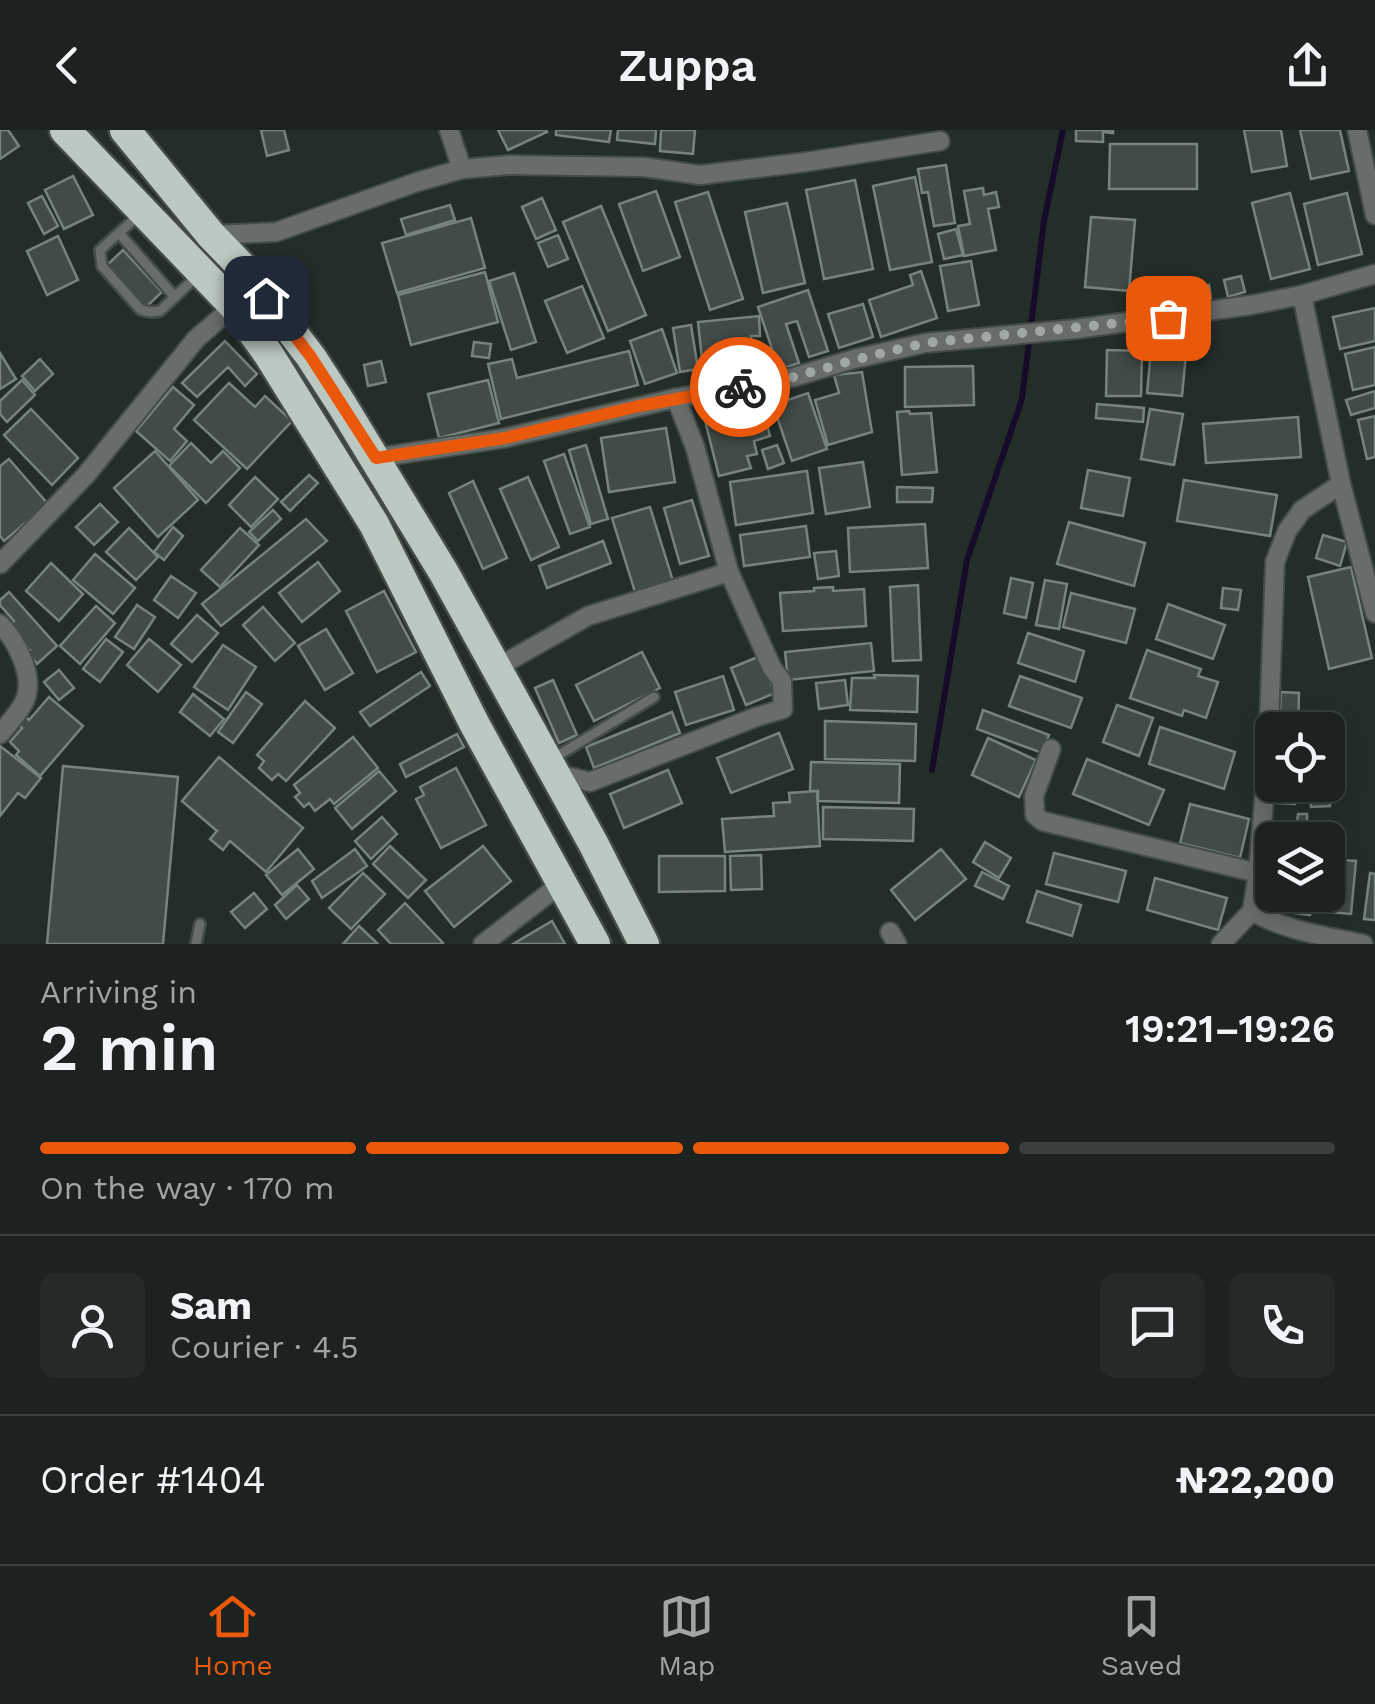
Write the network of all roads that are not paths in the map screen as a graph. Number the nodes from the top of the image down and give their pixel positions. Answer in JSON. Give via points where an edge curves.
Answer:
{"nodes":[{"id":1,"x":65,"y":130,"type":"edge"},
{"id":2,"x":125,"y":130,"type":"edge"},
{"id":3,"x":449,"y":130,"type":"edge"},
{"id":4,"x":1357,"y":130,"type":"edge"},
{"id":5,"x":940,"y":140,"type":"dead end"},
{"id":6,"x":462,"y":169,"type":"junction"},
{"id":7,"x":143,"y":211,"type":"junction"},
{"id":8,"x":1375,"y":214,"type":"edge"},
{"id":9,"x":119,"y":233,"type":"junction"},
{"id":10,"x":210,"y":234,"type":"junction"},
{"id":11,"x":202,"y":272,"type":"junction"},
{"id":12,"x":1375,"y":274,"type":"edge"},
{"id":13,"x":174,"y":296,"type":"junction"},
{"id":14,"x":1302,"y":296,"type":"junction"},
{"id":15,"x":234,"y":306,"type":"junction"},
{"id":16,"x":676,"y":398,"type":"junction"},
{"id":17,"x":376,"y":458,"type":"junction"},
{"id":18,"x":1341,"y":484,"type":"junction"},
{"id":19,"x":0,"y":564,"type":"edge"},
{"id":20,"x":729,"y":572,"type":"junction"},
{"id":21,"x":1375,"y":613,"type":"edge"},
{"id":22,"x":0,"y":624,"type":"edge"},
{"id":23,"x":496,"y":668,"type":"junction"},
{"id":24,"x":654,"y":697,"type":"dead end"},
{"id":25,"x":0,"y":734,"type":"edge"},
{"id":26,"x":1051,"y":749,"type":"dead end"},
{"id":27,"x":550,"y":767,"type":"junction"},
{"id":28,"x":1262,"y":822,"type":"edge"},
{"id":29,"x":1255,"y":872,"type":"edge"},
{"id":30,"x":562,"y":883,"type":"junction"},
{"id":31,"x":1255,"y":892,"type":"edge"},
{"id":32,"x":1252,"y":911,"type":"junction"},
{"id":33,"x":200,"y":924,"type":"dead end"},
{"id":34,"x":196,"y":944,"type":"edge"},
{"id":35,"x":483,"y":944,"type":"edge"},
{"id":36,"x":594,"y":944,"type":"edge"},
{"id":37,"x":644,"y":944,"type":"edge"},
{"id":38,"x":1222,"y":944,"type":"edge"},
{"id":39,"x":1363,"y":944,"type":"edge"}],
"edges":[{"from":1,"to":7,"type":"highway"},
{"from":2,"to":10,"type":"highway"},
{"from":3,"to":6,"type":"street"},
{"from":4,"to":8,"type":"street"},
{"from":5,"to":6,"type":"street","via":[[700,174],[644,167]]},
{"from":6,"to":10,"type":"street","via":[[276,232]]},
{"from":7,"to":9,"type":"lane"},
{"from":7,"to":11,"type":"highway"},
{"from":9,"to":13,"type":"lane"},
{"from":9,"to":13,"type":"lane","via":[[100,250],[102,266],[144,311],[160,310]]},
{"from":10,"to":17,"type":"highway","via":[[311,357]]},
{"from":11,"to":13,"type":"lane"},
{"from":11,"to":15,"type":"highway"},
{"from":12,"to":14,"type":"street"},
{"from":14,"to":16,"type":"street","via":[[1168,318],[925,343]]},
{"from":14,"to":18,"type":"street"},
{"from":15,"to":19,"type":"street","via":[[196,339],[86,476]]},
{"from":15,"to":30,"type":"highway","via":[[374,524]]},
{"from":16,"to":17,"type":"street","via":[[505,438]]},
{"from":16,"to":20,"type":"street","via":[[696,446]]},
{"from":17,"to":23,"type":"highway"},
{"from":18,"to":21,"type":"street"},
{"from":18,"to":28,"type":"street","via":[[1302,510],[1275,562]]},
{"from":20,"to":23,"type":"street","via":[[588,616]]},
{"from":20,"to":27,"type":"street","via":[[782,681],[783,709],[590,782]]},
{"from":22,"to":25,"type":"street","via":[[14,638],[28,681],[25,701]]},
{"from":23,"to":27,"type":"highway"},
{"from":24,"to":27,"type":"lane"},
{"from":26,"to":29,"type":"street","via":[[1034,796],[1042,822]]},
{"from":27,"to":37,"type":"highway"},
{"from":30,"to":35,"type":"street"},
{"from":30,"to":36,"type":"highway"},
{"from":31,"to":32,"type":"street"},
{"from":32,"to":38,"type":"street"},
{"from":32,"to":39,"type":"street","via":[[1290,928]]},
{"from":33,"to":34,"type":"lane"}]}
